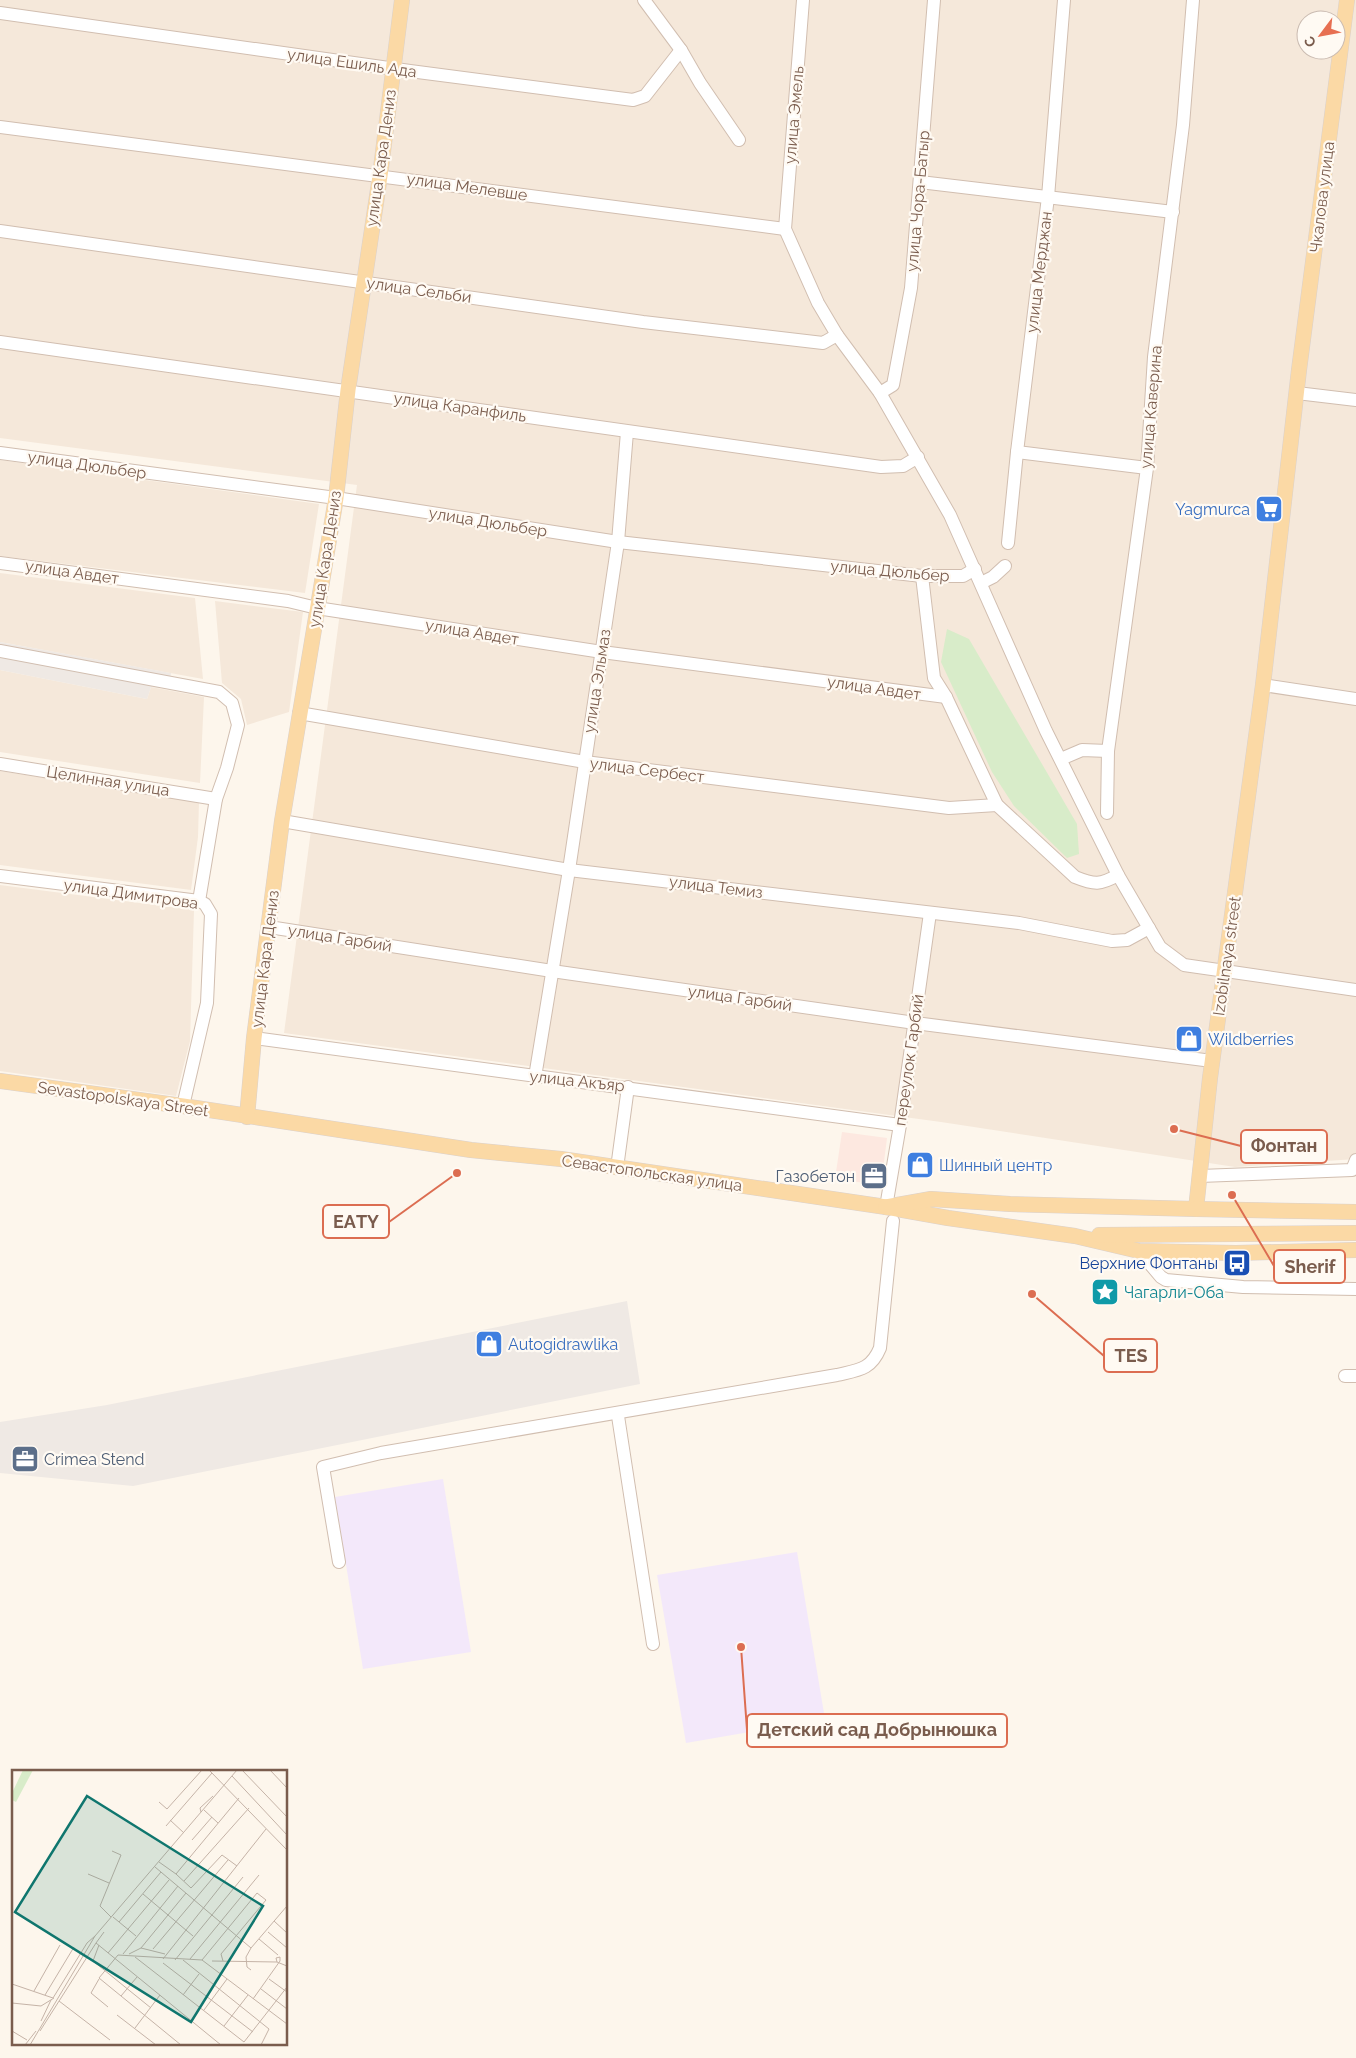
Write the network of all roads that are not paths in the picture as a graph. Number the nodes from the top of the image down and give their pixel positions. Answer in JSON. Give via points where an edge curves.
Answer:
{"nodes":[{"id":1,"x":402,"y":0,"type":"edge"},
{"id":2,"x":644,"y":0,"type":"edge"},
{"id":3,"x":803,"y":0,"type":"edge"},
{"id":4,"x":934,"y":0,"type":"edge"},
{"id":5,"x":1064,"y":0,"type":"edge"},
{"id":6,"x":1193,"y":0,"type":"edge"},
{"id":7,"x":1347,"y":0,"type":"edge"},
{"id":8,"x":0,"y":13,"type":"edge"},
{"id":9,"x":681,"y":50,"type":"junction"},
{"id":10,"x":393,"y":69,"type":"junction"},
{"id":11,"x":0,"y":127,"type":"edge"},
{"id":12,"x":739,"y":140,"type":"dead end"},
{"id":13,"x":380,"y":176,"type":"junction"},
{"id":14,"x":920,"y":182,"type":"junction"},
{"id":15,"x":1048,"y":197,"type":"junction"},
{"id":16,"x":1173,"y":212,"type":"junction"},
{"id":17,"x":785,"y":229,"type":"junction"},
{"id":18,"x":0,"y":231,"type":"edge"},
{"id":19,"x":362,"y":282,"type":"junction"},
{"id":20,"x":837,"y":335,"type":"junction"},
{"id":21,"x":0,"y":342,"type":"edge"},
{"id":22,"x":348,"y":390,"type":"junction"},
{"id":23,"x":1297,"y":393,"type":"junction"},
{"id":24,"x":880,"y":394,"type":"junction"},
{"id":25,"x":1356,"y":400,"type":"edge"},
{"id":26,"x":627,"y":432,"type":"junction"},
{"id":27,"x":1017,"y":452,"type":"junction"},
{"id":28,"x":0,"y":453,"type":"edge"},
{"id":29,"x":918,"y":457,"type":"junction"},
{"id":30,"x":1147,"y":468,"type":"junction"},
{"id":31,"x":336,"y":498,"type":"junction"},
{"id":32,"x":618,"y":542,"type":"junction"},
{"id":33,"x":1008,"y":543,"type":"dead end"},
{"id":34,"x":0,"y":563,"type":"edge"},
{"id":35,"x":1005,"y":566,"type":"dead end"},
{"id":36,"x":975,"y":569,"type":"junction"},
{"id":37,"x":922,"y":576,"type":"junction"},
{"id":38,"x":981,"y":582,"type":"junction"},
{"id":39,"x":317,"y":608,"type":"junction"},
{"id":40,"x":0,"y":651,"type":"edge"},
{"id":41,"x":602,"y":652,"type":"junction"},
{"id":42,"x":1263,"y":685,"type":"junction"},
{"id":43,"x":946,"y":697,"type":"junction"},
{"id":44,"x":1356,"y":699,"type":"edge"},
{"id":45,"x":299,"y":713,"type":"junction"},
{"id":46,"x":1108,"y":751,"type":"junction"},
{"id":47,"x":1060,"y":759,"type":"junction"},
{"id":48,"x":585,"y":762,"type":"junction"},
{"id":49,"x":0,"y":764,"type":"edge"},
{"id":50,"x":216,"y":799,"type":"junction"},
{"id":51,"x":997,"y":805,"type":"junction"},
{"id":52,"x":1107,"y":813,"type":"dead end"},
{"id":53,"x":282,"y":820,"type":"junction"},
{"id":54,"x":569,"y":870,"type":"junction"},
{"id":55,"x":1118,"y":875,"type":"junction"},
{"id":56,"x":0,"y":876,"type":"edge"},
{"id":57,"x":199,"y":901,"type":"junction"},
{"id":58,"x":930,"y":913,"type":"junction"},
{"id":59,"x":269,"y":927,"type":"junction"},
{"id":60,"x":1149,"y":928,"type":"junction"},
{"id":61,"x":1225,"y":970,"type":"junction"},
{"id":62,"x":552,"y":971,"type":"junction"},
{"id":63,"x":1356,"y":990,"type":"edge"},
{"id":64,"x":915,"y":1023,"type":"junction"},
{"id":65,"x":254,"y":1038,"type":"junction"},
{"id":66,"x":1212,"y":1061,"type":"junction"},
{"id":67,"x":535,"y":1077,"type":"junction"},
{"id":68,"x":0,"y":1081,"type":"edge"},
{"id":69,"x":628,"y":1087,"type":"junction"},
{"id":70,"x":183,"y":1106,"type":"junction"},
{"id":71,"x":247,"y":1117,"type":"junction"},
{"id":72,"x":900,"y":1125,"type":"junction"},
{"id":73,"x":1356,"y":1160,"type":"edge"},
{"id":74,"x":617,"y":1168,"type":"junction"},
{"id":75,"x":1200,"y":1176,"type":"junction"},
{"id":76,"x":1010,"y":1204,"type":"junction"},
{"id":77,"x":886,"y":1207,"type":"junction"},
{"id":78,"x":1156,"y":1208,"type":"junction"},
{"id":79,"x":1196,"y":1209,"type":"junction"},
{"id":80,"x":1229,"y":1211,"type":"junction"},
{"id":81,"x":1356,"y":1212,"type":"edge"},
{"id":82,"x":948,"y":1218,"type":"junction"},
{"id":83,"x":892,"y":1220,"type":"dead end"},
{"id":84,"x":1356,"y":1233,"type":"edge"},
{"id":85,"x":1075,"y":1236,"type":"junction"},
{"id":86,"x":1356,"y":1250,"type":"edge"},
{"id":87,"x":1140,"y":1251,"type":"junction"},
{"id":88,"x":1356,"y":1289,"type":"edge"},
{"id":89,"x":618,"y":1416,"type":"dead end"},
{"id":90,"x":339,"y":1562,"type":"dead end"},
{"id":91,"x":653,"y":1644,"type":"dead end"}],
"edges":[{"from":1,"to":10,"type":"main road","name":"улица Кара Дениз"},
{"from":2,"to":9,"type":"street"},
{"from":3,"to":17,"type":"street","name":"улица Эмель"},
{"from":4,"to":14,"type":"street","name":"улица Чора-Батыр"},
{"from":5,"to":15,"type":"street","name":"улица Мерджан"},
{"from":6,"to":16,"type":"street","name":"улица Каверина"},
{"from":7,"to":23,"type":"main road","name":"Чкалова улица"},
{"from":8,"to":10,"type":"street","name":"улица Ешиль Ада"},
{"from":9,"to":10,"type":"street","name":"улица Ешиль Ада","via":[[645,96],[633,100]]},
{"from":9,"to":12,"type":"street"},
{"from":10,"to":13,"type":"main road","name":"улица Кара Дениз"},
{"from":11,"to":13,"type":"street","name":"улица Мелевше"},
{"from":13,"to":17,"type":"street","name":"улица Мелевше"},
{"from":13,"to":19,"type":"main road","name":"улица Кара Дениз"},
{"from":14,"to":15,"type":"street"},
{"from":14,"to":24,"type":"street","name":"улица Чора-Батыр","via":[[911,288],[893,385]]},
{"from":15,"to":16,"type":"street"},
{"from":15,"to":27,"type":"street","name":"улица Мерджан"},
{"from":16,"to":30,"type":"street","name":"улица Каверина","via":[[1154,356]]},
{"from":17,"to":20,"type":"street","via":[[818,303]]},
{"from":18,"to":19,"type":"street","name":"улица Сельби"},
{"from":19,"to":20,"type":"street","name":"улица Сельби","via":[[643,322],[814,342],[823,343]]},
{"from":19,"to":22,"type":"main road","name":"улица Кара Дениз"},
{"from":20,"to":24,"type":"street"},
{"from":21,"to":22,"type":"street","name":"улица Каранфиль"},
{"from":22,"to":26,"type":"street","name":"улица Каранфиль"},
{"from":22,"to":31,"type":"main road","name":"улица Кара Дениз"},
{"from":23,"to":25,"type":"street"},
{"from":23,"to":42,"type":"main road","name":"Izobilnaya street"},
{"from":24,"to":29,"type":"street"},
{"from":26,"to":29,"type":"street","name":"улица Каранфиль","via":[[882,467],[903,466]]},
{"from":26,"to":32,"type":"street","name":"улица Эльмаз"},
{"from":27,"to":30,"type":"street"},
{"from":27,"to":33,"type":"street","name":"улица Мерджан"},
{"from":28,"to":31,"type":"street","name":"улица Дюльбер"},
{"from":29,"to":36,"type":"street"},
{"from":30,"to":46,"type":"street","name":"улица Каверина"},
{"from":31,"to":32,"type":"street","name":"улица Дюльбер"},
{"from":31,"to":39,"type":"main road","name":"улица Кара Дениз"},
{"from":32,"to":37,"type":"street","name":"улица Дюльбер"},
{"from":32,"to":41,"type":"street","name":"улица Эльмаз"},
{"from":34,"to":39,"type":"street","name":"улица Авдет","via":[[288,601]]},
{"from":35,"to":38,"type":"street"},
{"from":36,"to":37,"type":"street","name":"улица Дюльбер","via":[[963,576]]},
{"from":36,"to":38,"type":"street"},
{"from":37,"to":43,"type":"street","via":[[934,678]]},
{"from":38,"to":47,"type":"street"},
{"from":39,"to":41,"type":"street","name":"улица Авдет"},
{"from":39,"to":45,"type":"main road","name":"улица Кара Дениз"},
{"from":40,"to":50,"type":"street","via":[[218,692],[232,703],[238,725]]},
{"from":41,"to":43,"type":"street","name":"улица Авдет"},
{"from":41,"to":48,"type":"street","name":"улица Эльмаз"},
{"from":42,"to":44,"type":"street"},
{"from":42,"to":61,"type":"main road","name":"Izobilnaya street"},
{"from":43,"to":51,"type":"street"},
{"from":45,"to":48,"type":"street","name":"улица Сербест"},
{"from":45,"to":53,"type":"main road","name":"улица Кара Дениз"},
{"from":46,"to":47,"type":"street","via":[[1082,750]]},
{"from":46,"to":52,"type":"street","name":"улица Каверина"},
{"from":47,"to":55,"type":"street"},
{"from":48,"to":51,"type":"street","name":"улица Сербест","via":[[949,808]]},
{"from":48,"to":54,"type":"street","name":"улица Эльмаз"},
{"from":49,"to":50,"type":"street","name":"Целинная улица"},
{"from":50,"to":57,"type":"street"},
{"from":51,"to":55,"type":"street","via":[[1075,877],[1091,884],[1104,883]]},
{"from":53,"to":54,"type":"street","name":"улица Темиз"},
{"from":53,"to":59,"type":"main road","name":"улица Кара Дениз"},
{"from":54,"to":58,"type":"street","name":"улица Темиз"},
{"from":54,"to":62,"type":"street","name":"улица Эльмаз"},
{"from":55,"to":60,"type":"street"},
{"from":56,"to":57,"type":"street","name":"улица Димитрова"},
{"from":57,"to":70,"type":"street","name":"улица Димитрова","via":[[211,914],[207,1004]]},
{"from":58,"to":60,"type":"street","name":"улица Темиз","via":[[1019,923],[1112,941],[1127,940]]},
{"from":58,"to":64,"type":"street","name":"переулок Гарбий"},
{"from":59,"to":62,"type":"street","name":"улица Гарбий"},
{"from":59,"to":65,"type":"main road","name":"улица Кара Дениз"},
{"from":60,"to":61,"type":"street","via":[[1160,946],[1184,965]]},
{"from":61,"to":63,"type":"street"},
{"from":61,"to":66,"type":"main road","name":"Izobilnaya street"},
{"from":62,"to":64,"type":"street","name":"улица Гарбий"},
{"from":62,"to":67,"type":"street","name":"улица Эльмаз"},
{"from":64,"to":66,"type":"street","name":"улица Гарбий"},
{"from":64,"to":72,"type":"street","name":"переулок Гарбий"},
{"from":65,"to":67,"type":"street","name":"улица Акъяр"},
{"from":65,"to":71,"type":"main road","name":"улица Кара Дениз"},
{"from":66,"to":75,"type":"main road","name":"Izobilnaya street"},
{"from":67,"to":69,"type":"street","name":"улица Акъяр"},
{"from":68,"to":70,"type":"main road","name":"Sevastopolskaya Street"},
{"from":69,"to":72,"type":"street","name":"улица Акъяр"},
{"from":69,"to":74,"type":"street"},
{"from":70,"to":71,"type":"main road","name":"Sevastopolskaya Street"},
{"from":71,"to":74,"type":"main road","name":"Севастопольская улица"},
{"from":72,"to":77,"type":"street","name":"переулок Гарбий"},
{"from":73,"to":75,"type":"street","via":[[1352,1170]]},
{"from":74,"to":77,"type":"main road","name":"Севастопольская улица"},
{"from":75,"to":78,"type":"main road","via":[[1191,1196],[1178,1204]]},
{"from":75,"to":79,"type":"main road","name":"Izobilnaya street"},
{"from":75,"to":80,"type":"main road","via":[[1206,1200]]},
{"from":76,"to":77,"type":"main road","via":[[931,1199]]},
{"from":76,"to":78,"type":"main road"},
{"from":76,"to":82,"type":"main road"},
{"from":77,"to":82,"type":"main road","name":"Севастопольская улица"},
{"from":78,"to":79,"type":"main road"},
{"from":79,"to":80,"type":"main road"},
{"from":80,"to":81,"type":"main road"},
{"from":82,"to":85,"type":"main road","name":"Севастопольская улица"},
{"from":83,"to":90,"type":"street","via":[[880,1348],[876,1359],[864,1368],[381,1453],[323,1467]]},
{"from":84,"to":85,"type":"main road"},
{"from":85,"to":87,"type":"main road"},
{"from":86,"to":87,"type":"main road"},
{"from":87,"to":88,"type":"street","via":[[1161,1277],[1172,1281],[1243,1287]]},
{"from":89,"to":91,"type":"street"}]}
